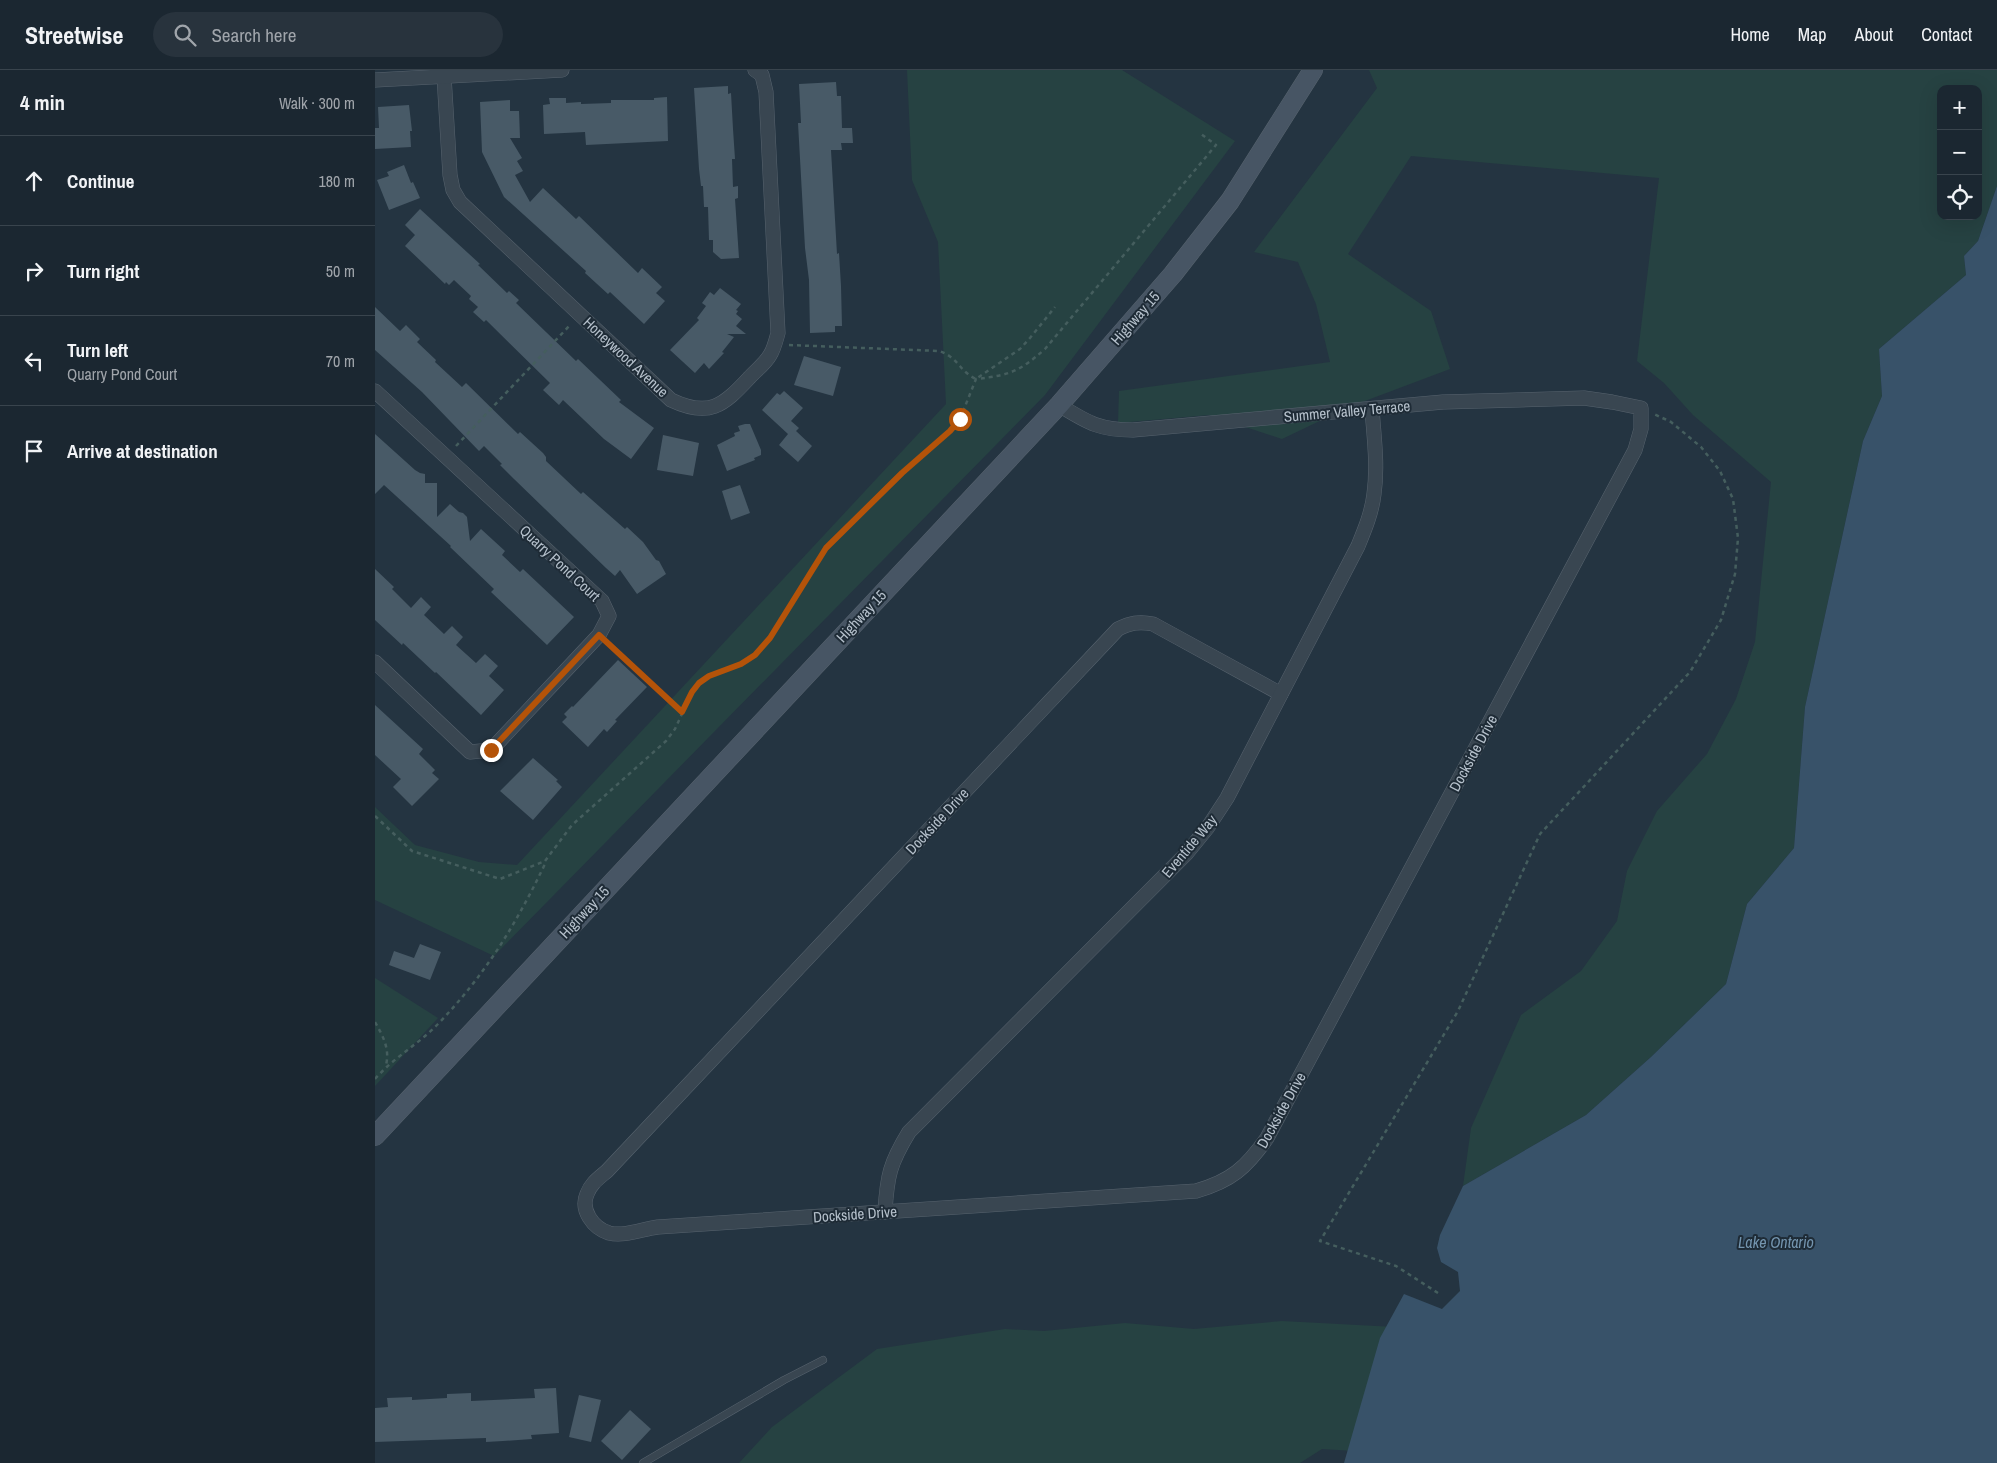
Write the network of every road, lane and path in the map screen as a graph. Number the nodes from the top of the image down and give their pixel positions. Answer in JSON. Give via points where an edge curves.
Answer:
{"nodes":[{"id":1,"x":562,"y":70,"type":"edge"},
{"id":2,"x":755,"y":70,"type":"edge"},
{"id":3,"x":1313,"y":70,"type":"edge"},
{"id":4,"x":445,"y":76,"type":"junction"},
{"id":5,"x":375,"y":80,"type":"edge"},
{"id":6,"x":1201,"y":134,"type":"dead end"},
{"id":7,"x":1055,"y":307,"type":"dead end"},
{"id":8,"x":580,"y":314,"type":"junction"},
{"id":9,"x":774,"y":344,"type":"junction"},
{"id":10,"x":976,"y":379,"type":"junction"},
{"id":11,"x":375,"y":391,"type":"edge"},
{"id":12,"x":1059,"y":405,"type":"junction"},
{"id":13,"x":1372,"y":408,"type":"junction"},
{"id":14,"x":1641,"y":408,"type":"junction"},
{"id":15,"x":446,"y":456,"type":"junction"},
{"id":16,"x":599,"y":635,"type":"junction"},
{"id":17,"x":375,"y":662,"type":"edge"},
{"id":18,"x":1281,"y":694,"type":"junction"},
{"id":19,"x":682,"y":712,"type":"junction"},
{"id":20,"x":375,"y":816,"type":"edge"},
{"id":21,"x":545,"y":860,"type":"junction"},
{"id":22,"x":375,"y":1022,"type":"edge"},
{"id":23,"x":385,"y":1066,"type":"junction"},
{"id":24,"x":375,"y":1078,"type":"edge"},
{"id":25,"x":375,"y":1136,"type":"edge"},
{"id":26,"x":885,"y":1212,"type":"junction"},
{"id":27,"x":1438,"y":1293,"type":"dead end"},
{"id":28,"x":823,"y":1360,"type":"dead end"},
{"id":29,"x":643,"y":1463,"type":"edge"}],
"edges":[{"from":1,"to":4,"type":"street"},
{"from":2,"to":9,"type":"street","name":"Honeywood Avenue","via":[[762,75],[766,92],[778,333]]},
{"from":3,"to":12,"type":"main road","name":"Highway 15","via":[[1230,201],[1173,274]]},
{"from":4,"to":5,"type":"street"},
{"from":4,"to":8,"type":"street","name":"Honeywood Avenue","via":[[453,190],[460,202]]},
{"from":6,"to":10,"type":"path","via":[[1216,145],[1045,350],[1027,365],[1004,375]]},
{"from":7,"to":10,"type":"path","via":[[1019,349]]},
{"from":8,"to":9,"type":"street","name":"Honeywood Avenue","via":[[671,400],[697,409],[715,407],[730,399],[769,356]]},
{"from":8,"to":15,"type":"path"},
{"from":9,"to":10,"type":"path","via":[[939,351],[949,354],[969,376]]},
{"from":10,"to":19,"type":"path","via":[[960,419],[826,548],[770,638],[755,655],[699,683]]},
{"from":11,"to":15,"type":"street","name":"Quarry Pond Court"},
{"from":12,"to":13,"type":"street","name":"Summer Valley Terrace","via":[[1088,423],[1111,430]]},
{"from":12,"to":25,"type":"main road","name":"Highway 15"},
{"from":13,"to":14,"type":"street","name":"Summer Valley Terrace","via":[[1443,402],[1583,398]]},
{"from":13,"to":18,"type":"street","name":"Eventide Way","via":[[1376,469],[1368,521]]},
{"from":14,"to":26,"type":"street","name":"Dockside Drive","via":[[1641,430],[1635,450],[1267,1138],[1253,1158],[1224,1181],[1196,1191]]},
{"from":14,"to":27,"type":"path","via":[[1671,422],[1701,447],[1720,471],[1733,500],[1737,538],[1735,574],[1721,620],[1690,672],[1540,834],[1457,1011],[1320,1241],[1396,1266]]},
{"from":15,"to":16,"type":"street","name":"Quarry Pond Court","via":[[602,601],[609,616]]},
{"from":16,"to":17,"type":"street","name":"Quarry Pond Court","via":[[491,750],[470,752]]},
{"from":16,"to":19,"type":"path"},
{"from":18,"to":26,"type":"street","name":"Eventide Way","via":[[1227,798],[1186,854],[909,1132],[895,1155],[887,1182]]},
{"from":18,"to":26,"type":"street","name":"Dockside Drive","via":[[1153,624],[1141,622],[1117,629],[607,1171],[594,1181],[586,1195],[586,1211],[593,1225],[607,1232],[623,1234],[658,1227]]},
{"from":19,"to":21,"type":"path","via":[[666,741],[572,825]]},
{"from":20,"to":21,"type":"path","via":[[412,851],[500,879]]},
{"from":21,"to":23,"type":"path","via":[[518,918],[478,978],[437,1026]]},
{"from":22,"to":23,"type":"path","via":[[389,1055]]},
{"from":23,"to":24,"type":"path"},
{"from":28,"to":29,"type":"lane"}]}
